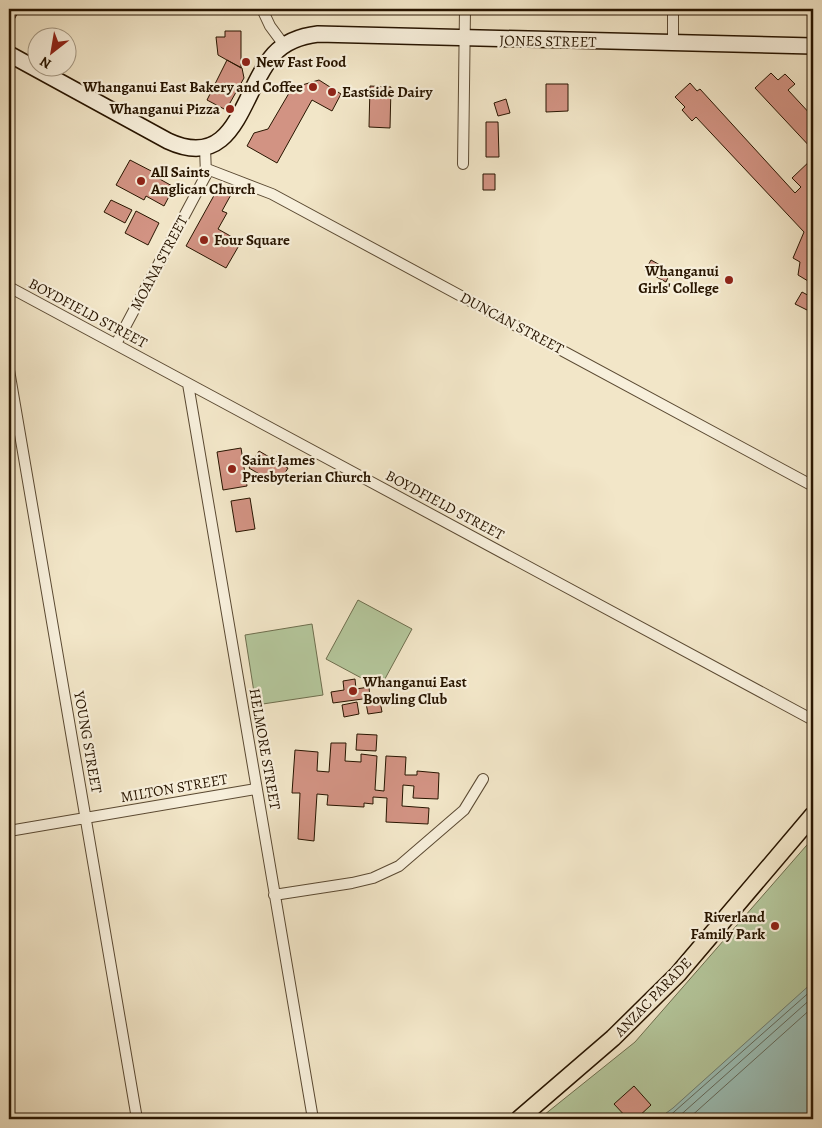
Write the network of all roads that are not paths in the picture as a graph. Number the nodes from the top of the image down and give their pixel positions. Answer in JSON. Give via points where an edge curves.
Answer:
{"nodes":[{"id":1,"x":262,"y":9,"type":"edge"},
{"id":2,"x":465,"y":9,"type":"edge"},
{"id":3,"x":673,"y":9,"type":"edge"},
{"id":4,"x":465,"y":39,"type":"junction"},
{"id":5,"x":673,"y":43,"type":"junction"},
{"id":6,"x":284,"y":45,"type":"junction"},
{"id":7,"x":813,"y":46,"type":"edge"},
{"id":8,"x":9,"y":54,"type":"edge"},
{"id":9,"x":205,"y":148,"type":"junction"},
{"id":10,"x":463,"y":164,"type":"dead end"},
{"id":11,"x":207,"y":168,"type":"junction"},
{"id":12,"x":9,"y":287,"type":"edge"},
{"id":13,"x":116,"y":344,"type":"junction"},
{"id":14,"x":9,"y":370,"type":"edge"},
{"id":15,"x":188,"y":384,"type":"junction"},
{"id":16,"x":813,"y":486,"type":"edge"},
{"id":17,"x":813,"y":720,"type":"edge"},
{"id":18,"x":483,"y":778,"type":"dead end"},
{"id":19,"x":256,"y":789,"type":"junction"},
{"id":20,"x":813,"y":815,"type":"edge"},
{"id":21,"x":86,"y":818,"type":"junction"},
{"id":22,"x":9,"y":832,"type":"edge"},
{"id":23,"x":274,"y":895,"type":"junction"},
{"id":24,"x":137,"y":1119,"type":"edge"},
{"id":25,"x":313,"y":1119,"type":"edge"},
{"id":26,"x":518,"y":1119,"type":"edge"}],
"edges":[{"from":1,"to":6,"type":"street"},
{"from":2,"to":4,"type":"street"},
{"from":3,"to":5,"type":"street"},
{"from":4,"to":5,"type":"main road","name":"JONES STREET"},
{"from":4,"to":6,"type":"main road","name":"JONES STREET","via":[[318,34]]},
{"from":4,"to":10,"type":"street"},
{"from":5,"to":7,"type":"main road","name":"JONES STREET"},
{"from":6,"to":9,"type":"main road","via":[[267,64],[231,130],[221,140]]},
{"from":8,"to":9,"type":"main road","via":[[168,141],[187,148]]},
{"from":9,"to":11,"type":"street"},
{"from":11,"to":13,"type":"street","name":"MOANA STREET"},
{"from":11,"to":16,"type":"street","name":"DUNCAN STREET","via":[[272,194]]},
{"from":12,"to":13,"type":"street","name":"BOYDFIELD STREET"},
{"from":13,"to":15,"type":"street","name":"BOYDFIELD STREET"},
{"from":14,"to":21,"type":"street","name":"YOUNG STREET"},
{"from":15,"to":17,"type":"street","name":"BOYDFIELD STREET"},
{"from":15,"to":19,"type":"street","name":"HELMORE STREET"},
{"from":18,"to":23,"type":"street","via":[[464,810],[399,866],[352,883]]},
{"from":19,"to":21,"type":"street","name":"MILTON STREET"},
{"from":19,"to":23,"type":"street","name":"HELMORE STREET"},
{"from":20,"to":26,"type":"main road","name":"ANZAC PARADE","via":[[678,974],[614,1038]]},
{"from":21,"to":22,"type":"street","name":"MILTON STREET"},
{"from":21,"to":24,"type":"street","name":"YOUNG STREET"},
{"from":23,"to":25,"type":"street","name":"HELMORE STREET"}]}
